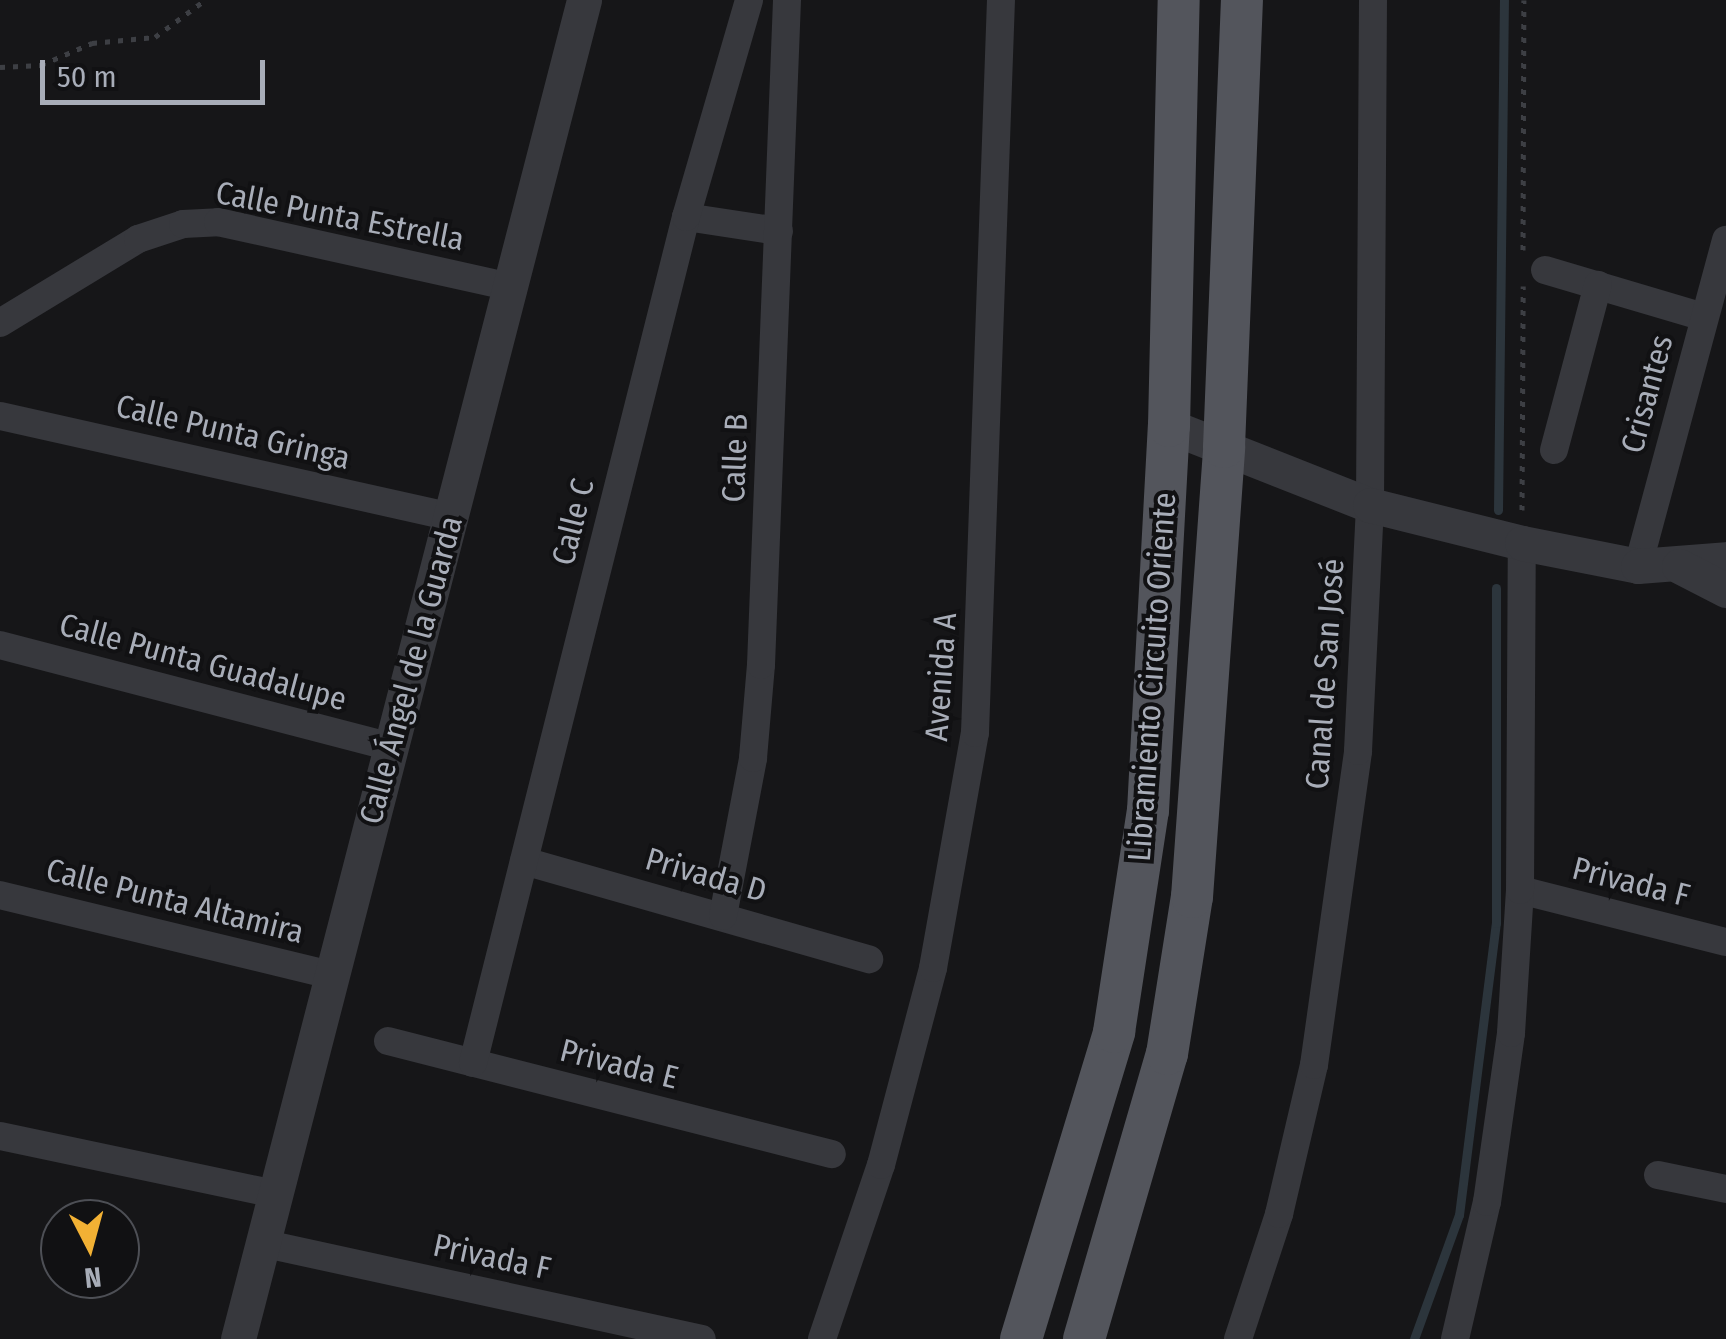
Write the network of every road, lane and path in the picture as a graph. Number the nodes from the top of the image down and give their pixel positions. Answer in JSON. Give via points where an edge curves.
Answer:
{"nodes":[{"id":1,"x":204,"y":0,"type":"edge"},
{"id":2,"x":584,"y":0,"type":"edge"},
{"id":3,"x":750,"y":0,"type":"edge"},
{"id":4,"x":788,"y":0,"type":"edge"},
{"id":5,"x":1001,"y":0,"type":"edge"},
{"id":6,"x":1179,"y":0,"type":"edge"},
{"id":7,"x":1242,"y":0,"type":"edge"},
{"id":8,"x":1373,"y":0,"type":"edge"},
{"id":9,"x":0,"y":67,"type":"edge"},
{"id":10,"x":686,"y":217,"type":"junction"},
{"id":11,"x":780,"y":231,"type":"junction"},
{"id":12,"x":1726,"y":240,"type":"edge"},
{"id":13,"x":1545,"y":270,"type":"dead end"},
{"id":14,"x":1598,"y":286,"type":"junction"},
{"id":15,"x":512,"y":287,"type":"junction"},
{"id":16,"x":1704,"y":316,"type":"junction"},
{"id":17,"x":0,"y":322,"type":"edge"},
{"id":18,"x":0,"y":416,"type":"edge"},
{"id":19,"x":1169,"y":426,"type":"junction"},
{"id":20,"x":1224,"y":447,"type":"junction"},
{"id":21,"x":1554,"y":450,"type":"dead end"},
{"id":22,"x":1370,"y":504,"type":"junction"},
{"id":23,"x":451,"y":517,"type":"junction"},
{"id":24,"x":1522,"y":543,"type":"junction"},
{"id":25,"x":1726,"y":559,"type":"edge"},
{"id":26,"x":1638,"y":566,"type":"junction"},
{"id":27,"x":1679,"y":566,"type":"junction"},
{"id":28,"x":1726,"y":590,"type":"edge"},
{"id":29,"x":0,"y":645,"type":"edge"},
{"id":30,"x":388,"y":746,"type":"junction"},
{"id":31,"x":524,"y":862,"type":"junction"},
{"id":32,"x":1520,"y":890,"type":"junction"},
{"id":33,"x":0,"y":894,"type":"edge"},
{"id":34,"x":723,"y":916,"type":"junction"},
{"id":35,"x":1726,"y":942,"type":"edge"},
{"id":36,"x":869,"y":959,"type":"dead end"},
{"id":37,"x":334,"y":976,"type":"junction"},
{"id":38,"x":388,"y":1040,"type":"dead end"},
{"id":39,"x":473,"y":1063,"type":"junction"},
{"id":40,"x":0,"y":1136,"type":"edge"},
{"id":41,"x":832,"y":1154,"type":"dead end"},
{"id":42,"x":1658,"y":1175,"type":"dead end"},
{"id":43,"x":1726,"y":1189,"type":"edge"},
{"id":44,"x":278,"y":1195,"type":"junction"},
{"id":45,"x":266,"y":1244,"type":"junction"},
{"id":46,"x":238,"y":1339,"type":"edge"},
{"id":47,"x":702,"y":1339,"type":"edge"},
{"id":48,"x":822,"y":1339,"type":"edge"},
{"id":49,"x":1021,"y":1339,"type":"edge"},
{"id":50,"x":1084,"y":1339,"type":"edge"},
{"id":51,"x":1238,"y":1339,"type":"edge"},
{"id":52,"x":1455,"y":1339,"type":"edge"}],
"edges":[{"from":1,"to":9,"type":"path","via":[[155,37],[92,42],[41,65]]},
{"from":2,"to":15,"type":"street","name":"Calle Ángel de la Guarda"},
{"from":3,"to":10,"type":"street","name":"Calle C"},
{"from":4,"to":11,"type":"street","name":"Calle B"},
{"from":5,"to":48,"type":"street","name":"Avenida A","via":[[976,733],[933,968],[880,1165]]},
{"from":6,"to":19,"type":"main road","name":"Libramiento Circuito Oriente"},
{"from":7,"to":20,"type":"main road","name":"Libramiento Circuito Oriente"},
{"from":8,"to":22,"type":"street","name":"Canal de San José"},
{"from":10,"to":11,"type":"street"},
{"from":10,"to":31,"type":"street","name":"Calle C"},
{"from":11,"to":34,"type":"street","name":"Calle B","via":[[756,721]]},
{"from":12,"to":16,"type":"street","name":"Crisantes"},
{"from":13,"to":14,"type":"street"},
{"from":14,"to":16,"type":"street"},
{"from":14,"to":21,"type":"street"},
{"from":15,"to":17,"type":"street","name":"Calle Punta Estrella","via":[[218,222],[183,224],[138,240]]},
{"from":15,"to":23,"type":"street","name":"Calle Ángel de la Guarda"},
{"from":16,"to":26,"type":"street","name":"Crisantes"},
{"from":18,"to":23,"type":"street","name":"Calle Punta Gringa"},
{"from":19,"to":20,"type":"street"},
{"from":19,"to":49,"type":"main road","name":"Libramiento Circuito Oriente","via":[[1148,811],[1117,1013]]},
{"from":20,"to":22,"type":"street"},
{"from":20,"to":50,"type":"main road","name":"Libramiento Circuito Oriente","via":[[1202,800],[1179,986],[1152,1110]]},
{"from":22,"to":24,"type":"street"},
{"from":22,"to":51,"type":"street","name":"Canal de San José","via":[[1358,750],[1339,915],[1280,1214]]},
{"from":23,"to":30,"type":"street","name":"Calle Ángel de la Guarda"},
{"from":24,"to":26,"type":"street"},
{"from":24,"to":32,"type":"street"},
{"from":25,"to":27,"type":"street"},
{"from":26,"to":27,"type":"street"},
{"from":27,"to":28,"type":"street"},
{"from":29,"to":30,"type":"street","name":"Calle Punta Guadalupe"},
{"from":30,"to":37,"type":"street","name":"Calle Ángel de la Guarda"},
{"from":31,"to":34,"type":"street","name":"Privada D"},
{"from":31,"to":39,"type":"street","name":"Calle C"},
{"from":32,"to":35,"type":"street","name":"Privada F"},
{"from":32,"to":52,"type":"street","via":[[1506,1082]]},
{"from":33,"to":37,"type":"street","name":"Calle Punta Altamira"},
{"from":34,"to":36,"type":"street","name":"Privada D"},
{"from":37,"to":44,"type":"street","name":"Calle Ángel de la Guarda"},
{"from":38,"to":39,"type":"street","name":"Privada E"},
{"from":39,"to":41,"type":"street","name":"Privada E"},
{"from":40,"to":44,"type":"street"},
{"from":42,"to":43,"type":"street"},
{"from":44,"to":45,"type":"street","name":"Calle Ángel de la Guarda"},
{"from":45,"to":46,"type":"street","name":"Calle Ángel de la Guarda"},
{"from":45,"to":47,"type":"street","name":"Privada F"}]}
